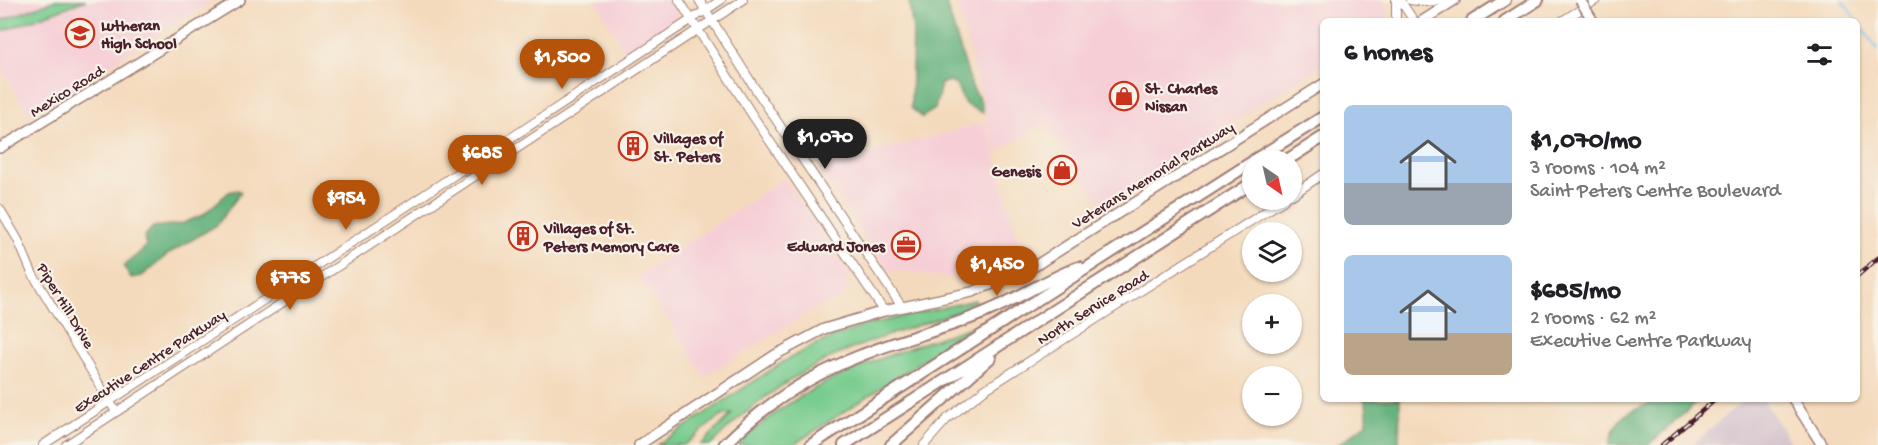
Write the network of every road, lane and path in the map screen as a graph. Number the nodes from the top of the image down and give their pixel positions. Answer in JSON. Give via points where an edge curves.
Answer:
{"nodes":[{"id":1,"x":240,"y":0,"type":"edge"},
{"id":2,"x":679,"y":0,"type":"edge"},
{"id":3,"x":699,"y":0,"type":"edge"},
{"id":4,"x":721,"y":0,"type":"edge"},
{"id":5,"x":743,"y":0,"type":"edge"},
{"id":6,"x":1398,"y":0,"type":"edge"},
{"id":7,"x":1410,"y":0,"type":"edge"},
{"id":8,"x":1443,"y":0,"type":"edge"},
{"id":9,"x":1455,"y":0,"type":"edge"},
{"id":10,"x":1505,"y":0,"type":"edge"},
{"id":11,"x":1538,"y":0,"type":"edge"},
{"id":12,"x":1580,"y":0,"type":"edge"},
{"id":13,"x":1596,"y":0,"type":"edge"},
{"id":14,"x":705,"y":10,"type":"junction"},
{"id":15,"x":1396,"y":18,"type":"edge"},
{"id":16,"x":1412,"y":18,"type":"edge"},
{"id":17,"x":1427,"y":18,"type":"edge"},
{"id":18,"x":1477,"y":18,"type":"edge"},
{"id":19,"x":1510,"y":18,"type":"edge"},
{"id":20,"x":1567,"y":18,"type":"edge"},
{"id":21,"x":1591,"y":18,"type":"edge"},
{"id":22,"x":691,"y":20,"type":"junction"},
{"id":23,"x":711,"y":21,"type":"junction"},
{"id":24,"x":698,"y":31,"type":"junction"},
{"id":25,"x":1320,"y":86,"type":"edge"},
{"id":26,"x":1320,"y":119,"type":"edge"},
{"id":27,"x":1320,"y":139,"type":"edge"},
{"id":28,"x":0,"y":148,"type":"edge"},
{"id":29,"x":1270,"y":150,"type":"edge"},
{"id":30,"x":1302,"y":150,"type":"edge"},
{"id":31,"x":1242,"y":168,"type":"edge"},
{"id":32,"x":1320,"y":176,"type":"edge"},
{"id":33,"x":1302,"y":188,"type":"edge"},
{"id":34,"x":1242,"y":189,"type":"edge"},
{"id":35,"x":0,"y":209,"type":"edge"},
{"id":36,"x":1268,"y":210,"type":"edge"},
{"id":37,"x":1098,"y":260,"type":"junction"},
{"id":38,"x":902,"y":307,"type":"junction"},
{"id":39,"x":884,"y":311,"type":"junction"},
{"id":40,"x":1014,"y":336,"type":"junction"},
{"id":41,"x":111,"y":401,"type":"junction"},
{"id":42,"x":1795,"y":402,"type":"edge"},
{"id":43,"x":116,"y":412,"type":"junction"},
{"id":44,"x":43,"y":445,"type":"edge"},
{"id":45,"x":66,"y":445,"type":"edge"},
{"id":46,"x":639,"y":445,"type":"edge"},
{"id":47,"x":724,"y":445,"type":"edge"},
{"id":48,"x":811,"y":445,"type":"edge"},
{"id":49,"x":844,"y":445,"type":"edge"},
{"id":50,"x":891,"y":445,"type":"edge"},
{"id":51,"x":924,"y":445,"type":"edge"},
{"id":52,"x":1822,"y":445,"type":"edge"}],
"edges":[{"from":1,"to":28,"type":"main road","name":"Mexico Road"},
{"from":2,"to":22,"type":"street"},
{"from":3,"to":14,"type":"street"},
{"from":4,"to":14,"type":"street","name":"Executive Centre Parkway"},
{"from":5,"to":23,"type":"street","name":"Executive Centre Parkway"},
{"from":6,"to":15,"type":"street"},
{"from":6,"to":16,"type":"street"},
{"from":7,"to":8,"type":"street"},
{"from":9,"to":17,"type":"main road"},
{"from":10,"to":18,"type":"highway"},
{"from":11,"to":19,"type":"highway"},
{"from":12,"to":21,"type":"main road","bridge":true},
{"from":13,"to":20,"type":"street"},
{"from":14,"to":22,"type":"street","name":"Executive Centre Parkway"},
{"from":14,"to":23,"type":"street"},
{"from":22,"to":24,"type":"street"},
{"from":22,"to":41,"type":"street","name":"Executive Centre Parkway"},
{"from":23,"to":24,"type":"street","name":"Executive Centre Parkway"},
{"from":23,"to":38,"type":"street"},
{"from":24,"to":39,"type":"street"},
{"from":24,"to":43,"type":"street","name":"Executive Centre Parkway"},
{"from":25,"to":38,"type":"main road","name":"Veterans Memorial Parkway","via":[[1030,269],[972,292]]},
{"from":26,"to":29,"type":"highway"},
{"from":27,"to":30,"type":"highway"},
{"from":31,"to":37,"type":"highway"},
{"from":32,"to":33,"type":"street"},
{"from":34,"to":40,"type":"highway"},
{"from":35,"to":41,"type":"street","name":"Piper Hill Drive","via":[[32,273]]},
{"from":36,"to":51,"type":"street","name":"North Service Road","via":[[984,390],[947,419]]},
{"from":37,"to":47,"type":"highway","via":[[987,312],[862,355],[822,373],[769,406]]},
{"from":37,"to":48,"type":"highway"},
{"from":38,"to":39,"type":"main road","name":"Veterans Memorial Parkway"},
{"from":39,"to":46,"type":"main road","name":"Veterans Memorial Parkway","via":[[798,341]]},
{"from":40,"to":49,"type":"highway"},
{"from":40,"to":50,"type":"highway"},
{"from":41,"to":43,"type":"street","name":"Piper Hill Drive"},
{"from":41,"to":44,"type":"street","name":"Executive Centre Parkway"},
{"from":42,"to":52,"type":"main road"},
{"from":43,"to":45,"type":"street","name":"Executive Centre Parkway"}]}
